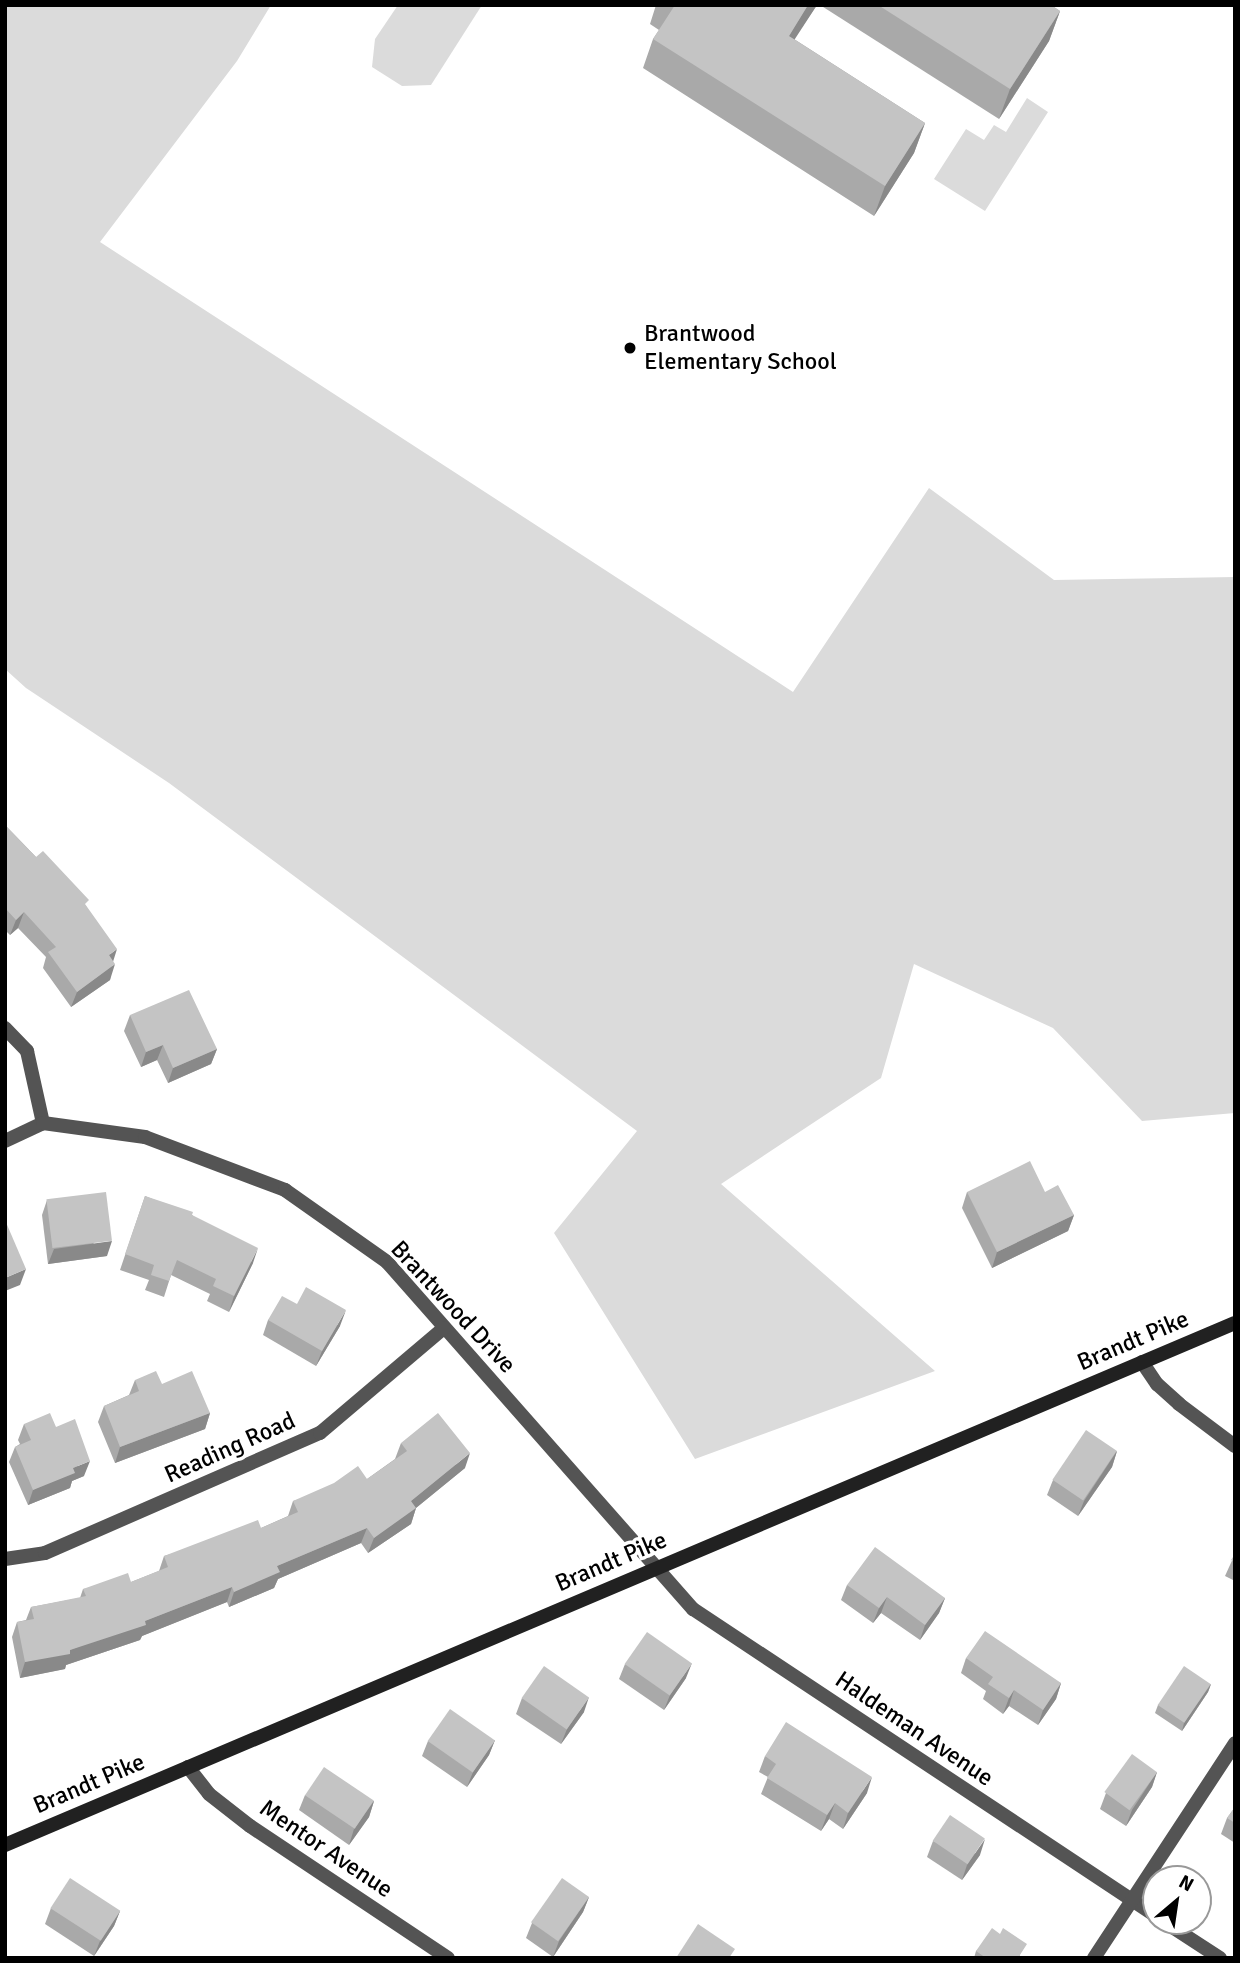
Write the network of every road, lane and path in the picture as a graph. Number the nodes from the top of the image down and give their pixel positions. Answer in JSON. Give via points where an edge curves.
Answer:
{"nodes":[{"id":1,"x":5,"y":1028,"type":"edge"},
{"id":2,"x":43,"y":1123,"type":"junction"},
{"id":3,"x":5,"y":1141,"type":"edge"},
{"id":4,"x":1235,"y":1323,"type":"edge"},
{"id":5,"x":444,"y":1328,"type":"junction"},
{"id":6,"x":1142,"y":1362,"type":"junction"},
{"id":7,"x":1235,"y":1446,"type":"edge"},
{"id":8,"x":5,"y":1559,"type":"edge"},
{"id":9,"x":656,"y":1568,"type":"junction"},
{"id":10,"x":1235,"y":1743,"type":"edge"},
{"id":11,"x":188,"y":1767,"type":"junction"},
{"id":12,"x":5,"y":1845,"type":"edge"},
{"id":13,"x":1131,"y":1900,"type":"junction"},
{"id":14,"x":1142,"y":1907,"type":"edge"},
{"id":15,"x":1185,"y":1935,"type":"edge"},
{"id":16,"x":448,"y":1958,"type":"edge"},
{"id":17,"x":1094,"y":1958,"type":"edge"},
{"id":18,"x":1220,"y":1958,"type":"edge"}],
"edges":[{"from":1,"to":2,"type":"street","via":[[27,1051]]},
{"from":2,"to":3,"type":"street"},
{"from":2,"to":5,"type":"street","name":"Brantwood Drive","via":[[145,1137],[285,1190],[387,1262]]},
{"from":4,"to":6,"type":"main road","name":"Brandt Pike"},
{"from":5,"to":8,"type":"street","name":"Reading Road","via":[[320,1433],[45,1553]]},
{"from":5,"to":9,"type":"street","name":"Brantwood Drive"},
{"from":6,"to":7,"type":"street","via":[[1179,1404]]},
{"from":6,"to":9,"type":"main road","name":"Brandt Pike"},
{"from":9,"to":11,"type":"main road","name":"Brandt Pike"},
{"from":9,"to":13,"type":"street","name":"Haldeman Avenue","via":[[694,1609]]},
{"from":10,"to":13,"type":"street"},
{"from":11,"to":12,"type":"main road","name":"Brandt Pike"},
{"from":11,"to":16,"type":"street","name":"Mentor Avenue","via":[[209,1794],[250,1826]]},
{"from":13,"to":14,"type":"street","name":"Haldeman Avenue"},
{"from":13,"to":17,"type":"street"},
{"from":15,"to":18,"type":"street"}]}
